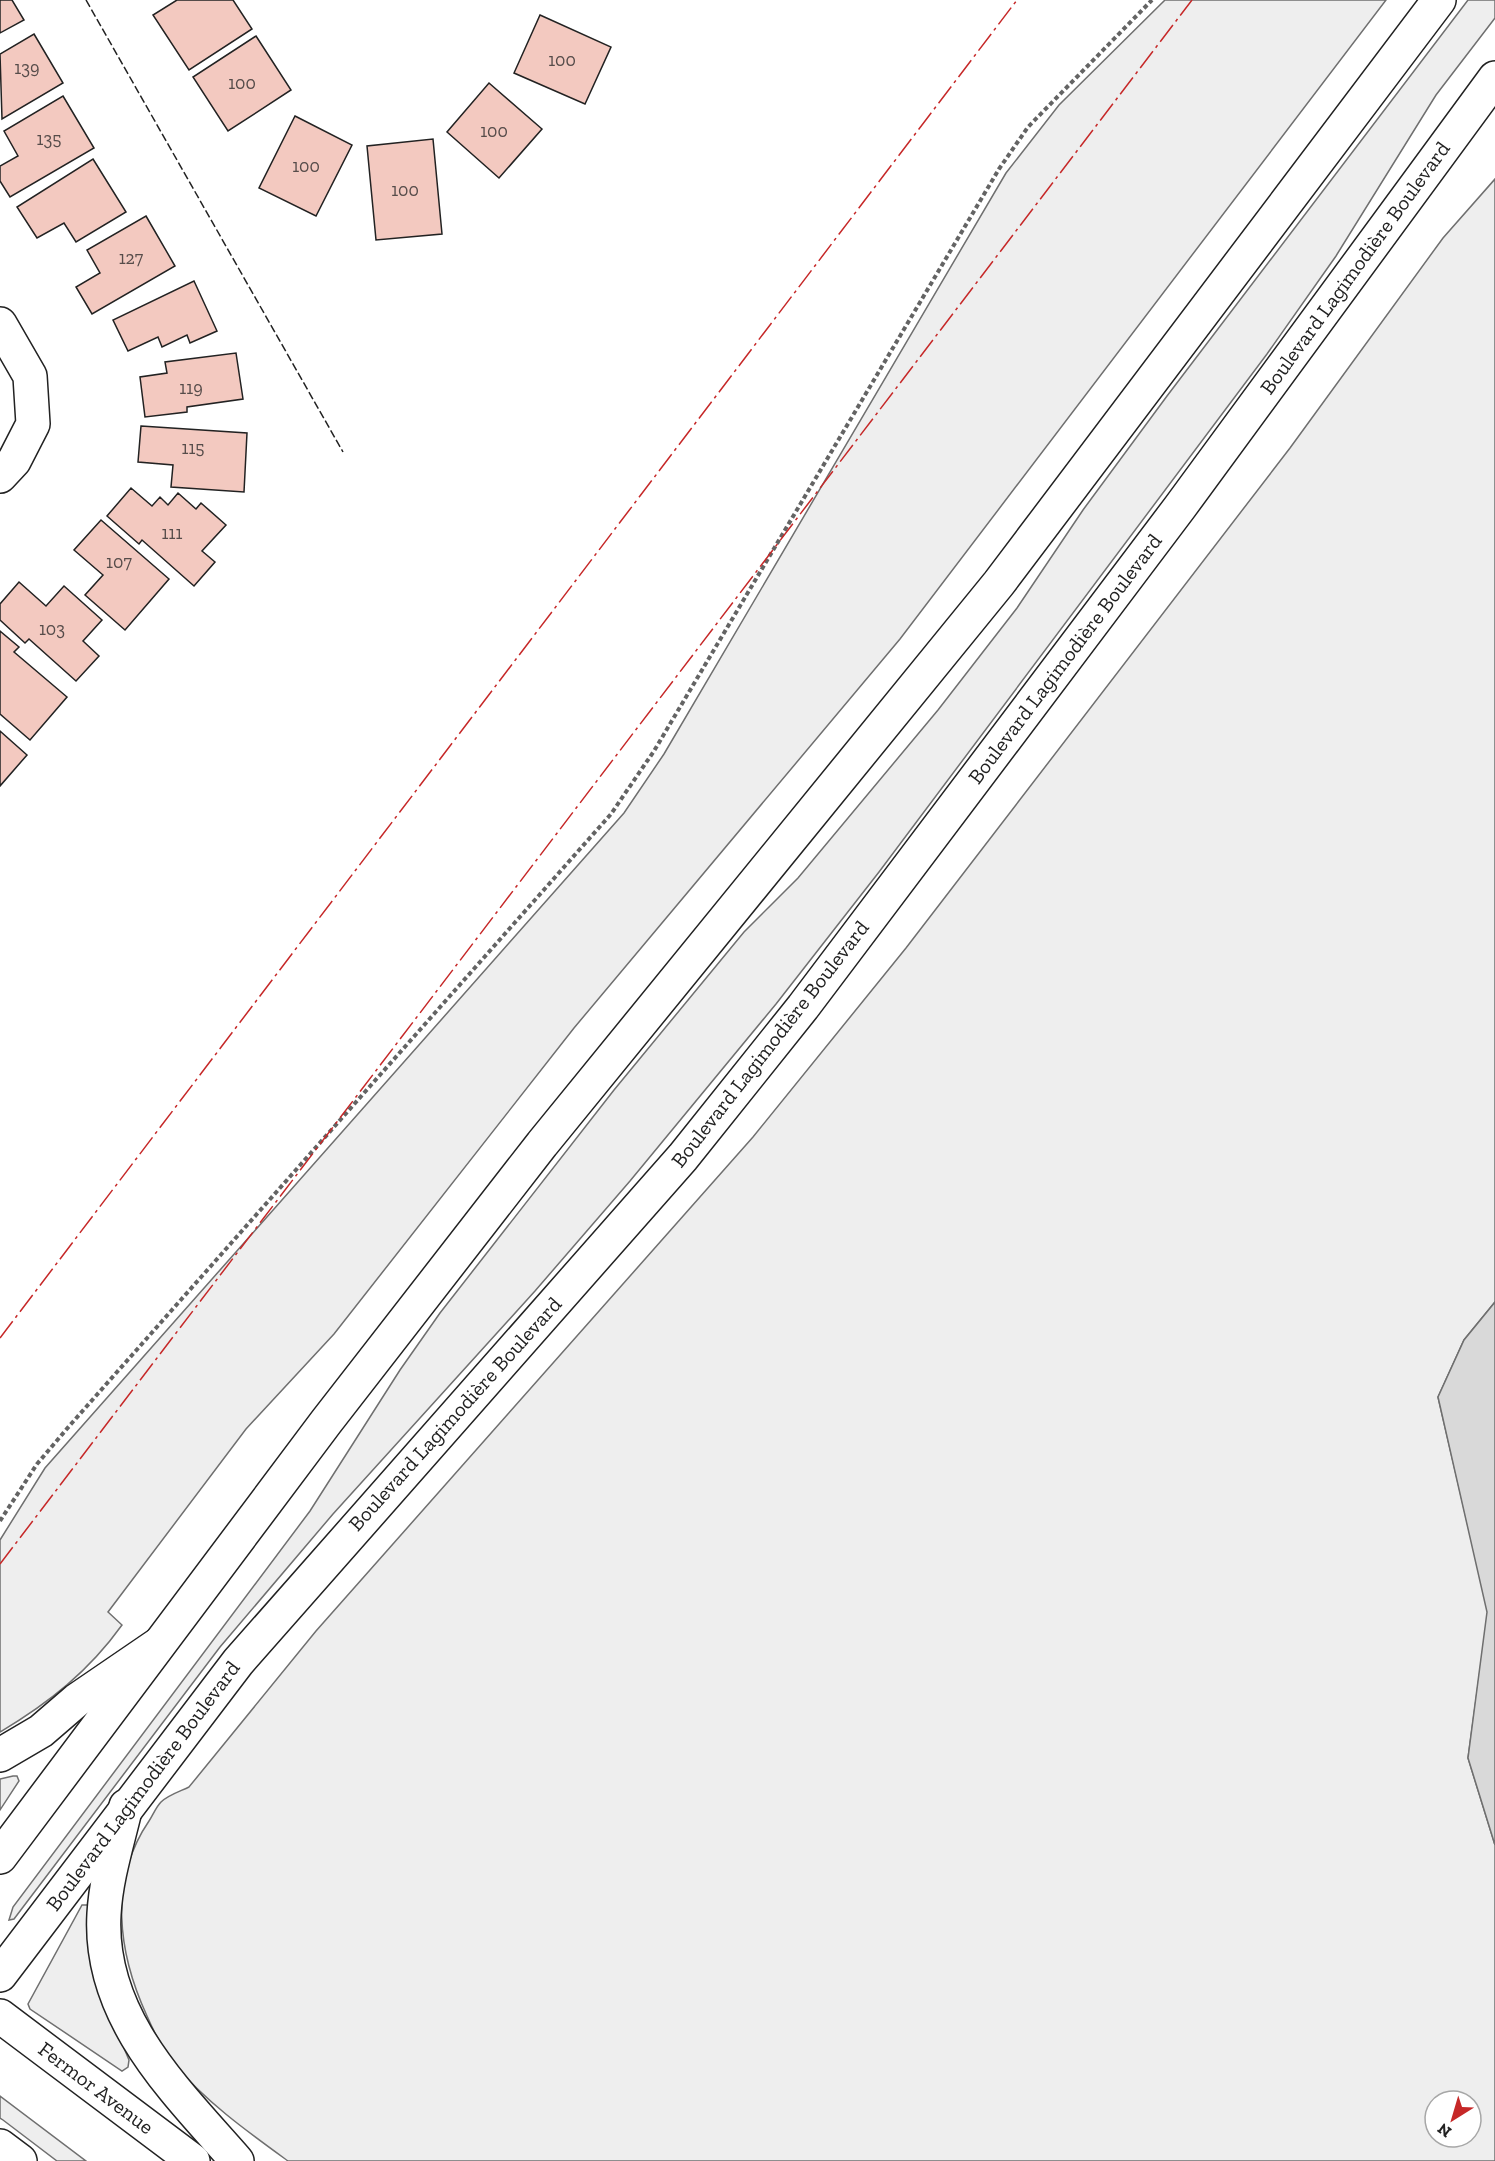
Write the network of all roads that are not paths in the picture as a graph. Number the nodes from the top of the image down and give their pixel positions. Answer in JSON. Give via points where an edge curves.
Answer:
{"nodes":[{"id":1,"x":1438,"y":0,"type":"edge"},
{"id":2,"x":1495,"y":78,"type":"edge"},
{"id":3,"x":0,"y":324,"type":"edge"},
{"id":4,"x":0,"y":476,"type":"edge"},
{"id":5,"x":159,"y":1644,"type":"junction"},
{"id":6,"x":0,"y":1755,"type":"edge"},
{"id":7,"x":126,"y":1806,"type":"junction"},
{"id":8,"x":0,"y":1857,"type":"edge"},
{"id":9,"x":0,"y":1975,"type":"edge"},
{"id":10,"x":0,"y":2016,"type":"edge"},
{"id":11,"x":0,"y":2146,"type":"edge"},
{"id":12,"x":20,"y":2161,"type":"edge"},
{"id":13,"x":193,"y":2161,"type":"edge"},
{"id":14,"x":237,"y":2161,"type":"edge"}],
"edges":[{"from":1,"to":5,"type":"main road","via":[[999,583],[542,1144]]},
{"from":2,"to":7,"type":"main road","name":"Boulevard Lagimodière Boulevard","via":[[1180,507],[803,1007],[683,1157],[288,1602]]},
{"from":3,"to":4,"type":"main road","via":[[30,376],[33,424],[14,460]]},
{"from":5,"to":6,"type":"main road","via":[[77,1700],[40,1731]]},
{"from":5,"to":8,"type":"main road"},
{"from":7,"to":9,"type":"main road","name":"Boulevard Lagimodière Boulevard"},
{"from":7,"to":14,"type":"main road","via":[[104,1914],[110,1975],[137,2040],[158,2072]]},
{"from":10,"to":13,"type":"main road","name":"Fermor Avenue"},
{"from":11,"to":12,"type":"main road"}]}
